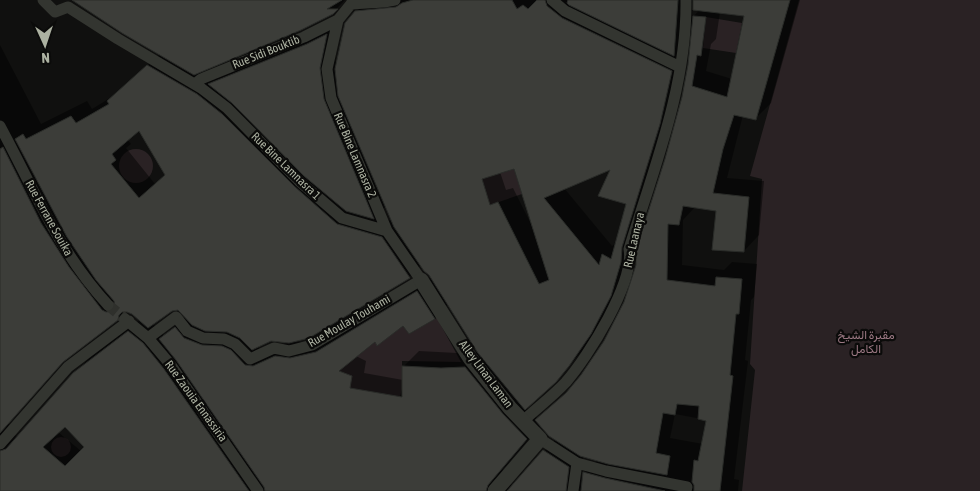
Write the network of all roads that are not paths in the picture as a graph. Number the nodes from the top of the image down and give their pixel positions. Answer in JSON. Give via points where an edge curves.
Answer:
{"nodes":[{"id":1,"x":43,"y":0,"type":"edge"},
{"id":2,"x":395,"y":0,"type":"edge"},
{"id":3,"x":552,"y":0,"type":"edge"},
{"id":4,"x":686,"y":0,"type":"edge"},
{"id":5,"x":352,"y":2,"type":"edge"},
{"id":6,"x":72,"y":4,"type":"edge"},
{"id":7,"x":338,"y":20,"type":"junction"},
{"id":8,"x":680,"y":67,"type":"junction"},
{"id":9,"x":195,"y":84,"type":"junction"},
{"id":10,"x":0,"y":126,"type":"edge"},
{"id":11,"x":3,"y":138,"type":"edge"},
{"id":12,"x":387,"y":231,"type":"junction"},
{"id":13,"x":421,"y":280,"type":"junction"},
{"id":14,"x":108,"y":305,"type":"tunnel mouth"},
{"id":15,"x":148,"y":338,"type":"junction"},
{"id":16,"x":523,"y":421,"type":"junction"},
{"id":17,"x":540,"y":439,"type":"junction"},
{"id":18,"x":0,"y":444,"type":"edge"},
{"id":19,"x":577,"y":463,"type":"junction"},
{"id":20,"x":258,"y":491,"type":"edge"},
{"id":21,"x":495,"y":491,"type":"edge"},
{"id":22,"x":573,"y":491,"type":"edge"},
{"id":23,"x":686,"y":491,"type":"edge"}],
"edges":[{"from":1,"to":6,"type":"street","via":[[55,12]]},
{"from":2,"to":5,"type":"street"},
{"from":3,"to":8,"type":"street","via":[[566,11]]},
{"from":4,"to":8,"type":"street","name":"Rue Laanaya"},
{"from":5,"to":7,"type":"street"},
{"from":6,"to":9,"type":"street","name":"Rue Bine Lamnasra 1","via":[[118,39]]},
{"from":7,"to":9,"type":"street","name":"Rue Sidi Bouktib"},
{"from":7,"to":12,"type":"street","name":"Rue Bine Lamnasra 2","via":[[327,69],[331,98]]},
{"from":8,"to":16,"type":"street","name":"Rue Laanaya","via":[[671,112],[614,310],[565,383]]},
{"from":9,"to":12,"type":"street","name":"Rue Bine Lamnasra 1","via":[[227,108],[299,181],[342,218]]},
{"from":10,"to":11,"type":"street","name":"Rue Ferrane Souika"},
{"from":11,"to":14,"type":"street","name":"Rue Ferrane Souika","via":[[48,222],[77,268]]},
{"from":12,"to":13,"type":"street","name":"Rue Bine Lamnasra 2"},
{"from":13,"to":15,"type":"street","name":"Rue Moulay Touhami","via":[[312,345],[289,351],[274,348],[250,359],[235,344],[224,339],[203,338],[187,331],[176,317]]},
{"from":13,"to":16,"type":"street","name":"Alley Linan Laman","via":[[470,358]]},
{"from":15,"to":18,"type":"street","name":"Rue Zaouia Ennassiria","via":[[127,320],[68,367]]},
{"from":15,"to":20,"type":"street","name":"Rue Zaouia Ennassiria"},
{"from":16,"to":17,"type":"street","name":"Alley Linan Laman"},
{"from":17,"to":19,"type":"street"},
{"from":17,"to":21,"type":"street"},
{"from":19,"to":22,"type":"street"},
{"from":19,"to":23,"type":"street","via":[[686,487]]}]}
